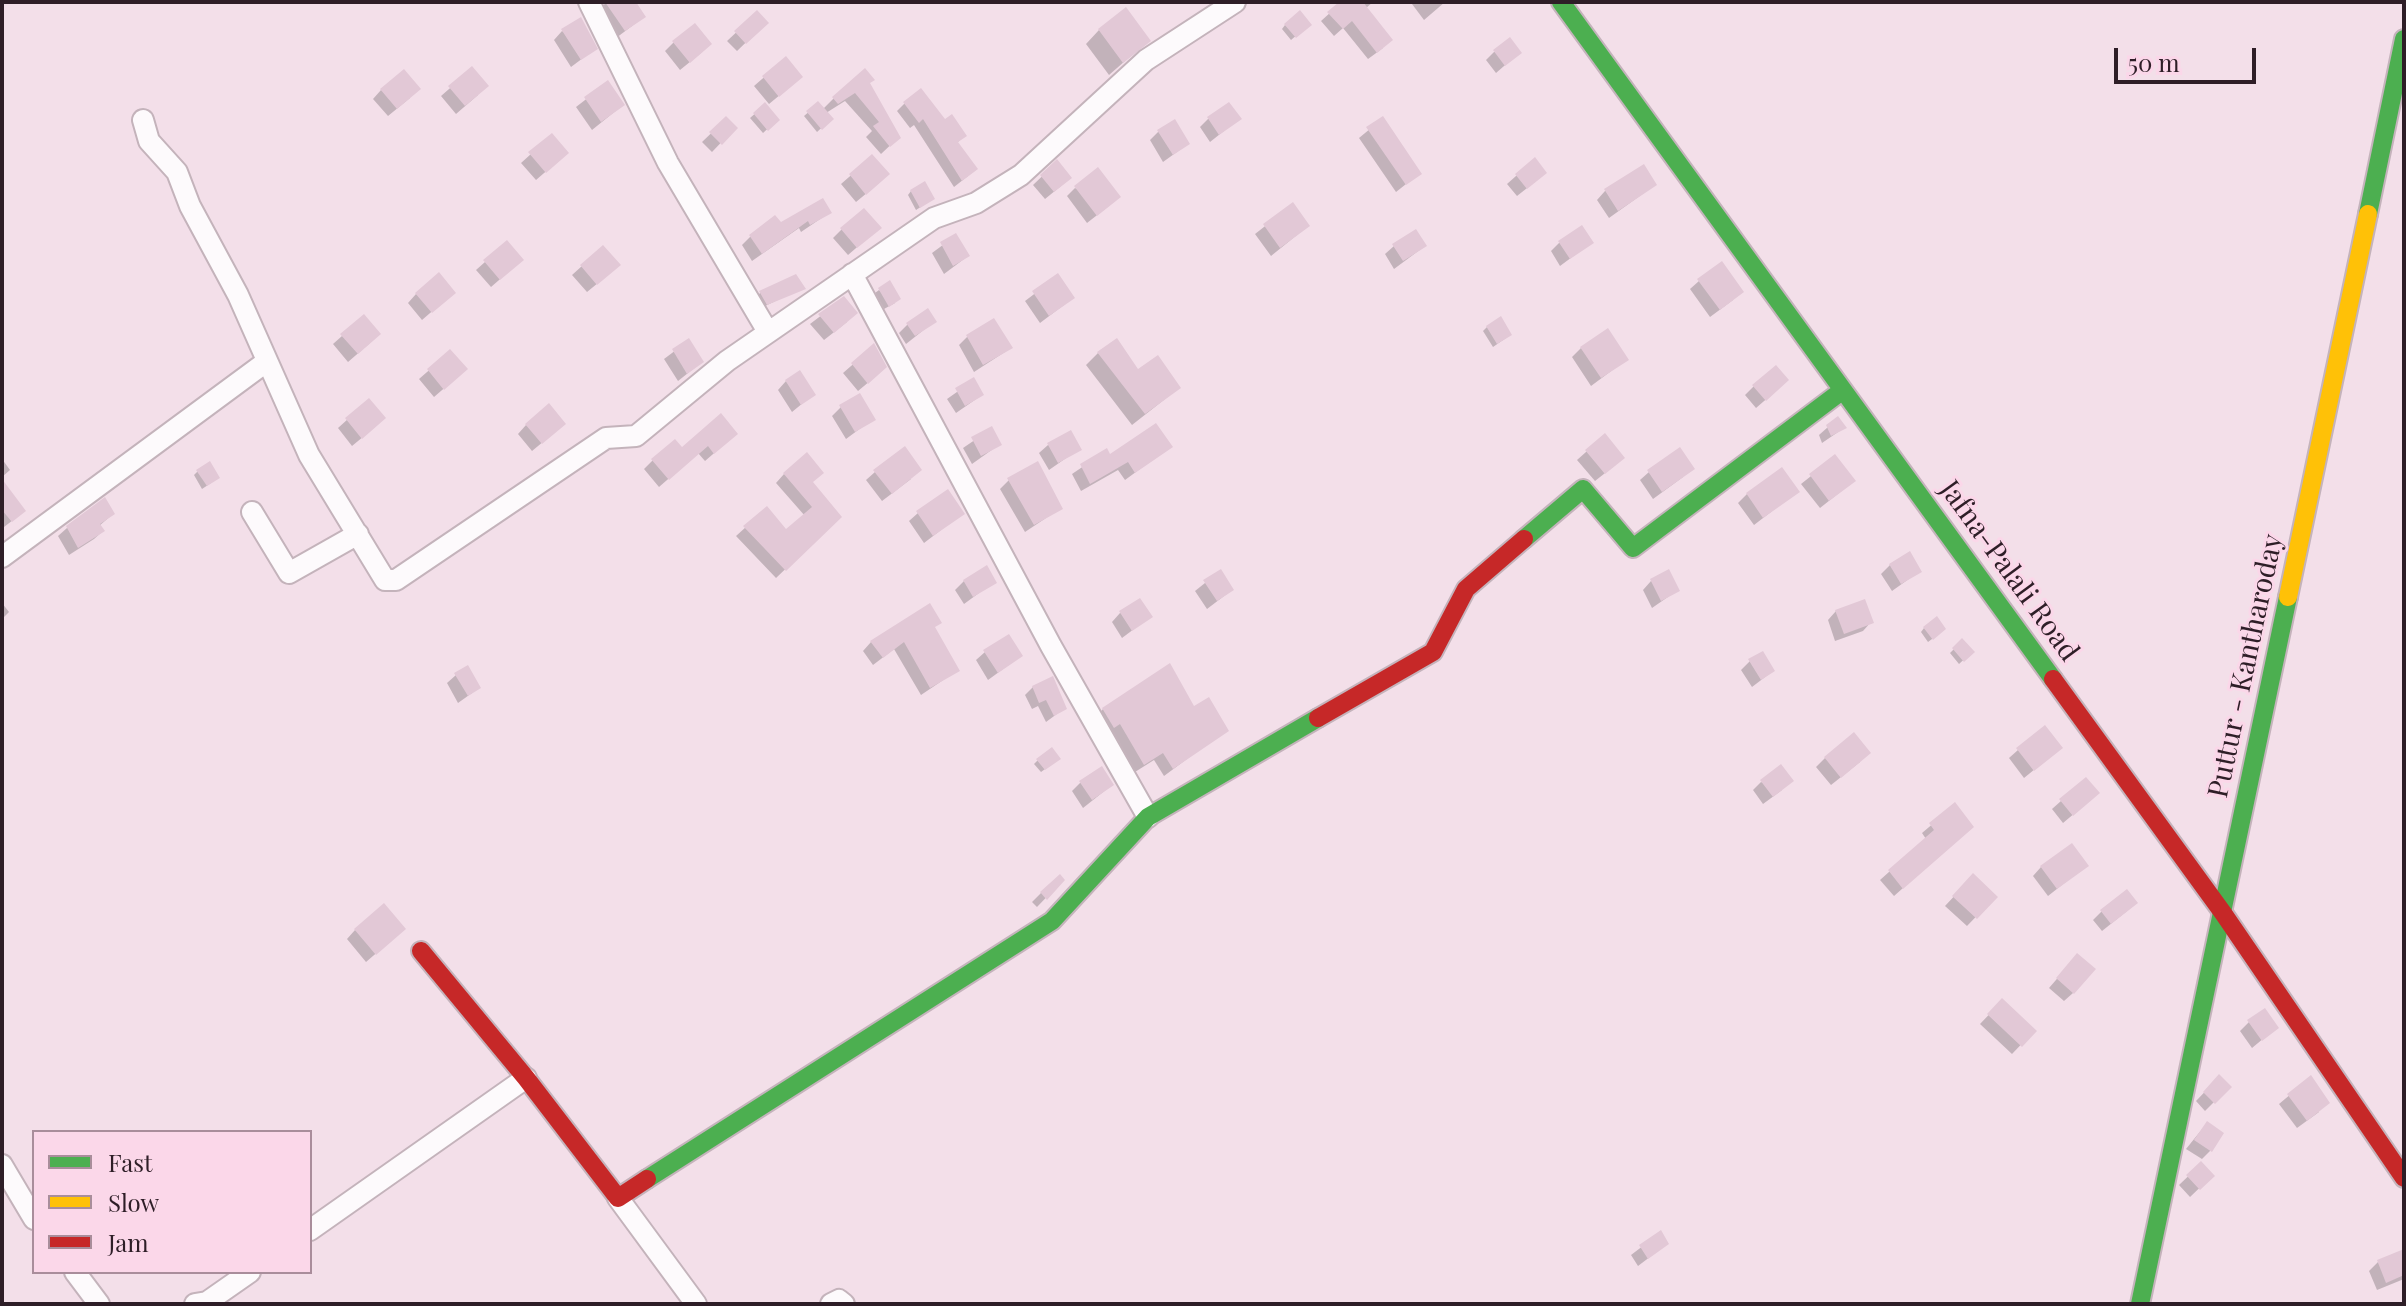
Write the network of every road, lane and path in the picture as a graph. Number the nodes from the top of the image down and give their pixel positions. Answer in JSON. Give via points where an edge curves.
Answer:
{"nodes":[{"id":1,"x":589,"y":2,"type":"edge"},
{"id":2,"x":1235,"y":2,"type":"edge"},
{"id":3,"x":1561,"y":2,"type":"edge"},
{"id":4,"x":2404,"y":39,"type":"edge"},
{"id":5,"x":143,"y":120,"type":"dead end"},
{"id":6,"x":852,"y":274,"type":"junction"},
{"id":7,"x":768,"y":332,"type":"junction"},
{"id":8,"x":266,"y":362,"type":"junction"},
{"id":9,"x":1843,"y":390,"type":"junction"},
{"id":10,"x":252,"y":512,"type":"dead end"},
{"id":11,"x":358,"y":534,"type":"junction"},
{"id":12,"x":2,"y":557,"type":"edge"},
{"id":13,"x":1148,"y":817,"type":"junction"},
{"id":14,"x":2223,"y":913,"type":"junction"},
{"id":15,"x":421,"y":951,"type":"dead end"},
{"id":16,"x":526,"y":1078,"type":"junction"},
{"id":17,"x":2,"y":1165,"type":"edge"},
{"id":18,"x":2404,"y":1178,"type":"edge"},
{"id":19,"x":618,"y":1198,"type":"junction"},
{"id":20,"x":32,"y":1216,"type":"edge"},
{"id":21,"x":312,"y":1229,"type":"edge"},
{"id":22,"x":76,"y":1274,"type":"edge"},
{"id":23,"x":247,"y":1274,"type":"edge"},
{"id":24,"x":99,"y":1304,"type":"edge"},
{"id":25,"x":195,"y":1304,"type":"edge"},
{"id":26,"x":696,"y":1304,"type":"edge"},
{"id":27,"x":831,"y":1304,"type":"edge"},
{"id":28,"x":844,"y":1304,"type":"edge"},
{"id":29,"x":2140,"y":1304,"type":"edge"}],
"edges":[{"from":1,"to":7,"type":"street","via":[[668,163]]},
{"from":2,"to":6,"type":"street","via":[[1146,60],[1021,175],[976,203],[934,218]]},
{"from":3,"to":9,"type":"main road","name":"Jafna-Palali Road"},
{"from":4,"to":14,"type":"main road","name":"Puttur - Kantharoday"},
{"from":5,"to":8,"type":"street","via":[[149,141],[177,172]]},
{"from":6,"to":7,"type":"street"},
{"from":6,"to":13,"type":"street"},
{"from":7,"to":11,"type":"street","via":[[636,436],[606,438],[396,580],[385,580]]},
{"from":8,"to":11,"type":"street","via":[[309,455]]},
{"from":8,"to":12,"type":"street"},
{"from":9,"to":13,"type":"main road","via":[[1633,548],[1583,489],[1466,589],[1433,652]]},
{"from":9,"to":14,"type":"main road","name":"Jafna-Palali Road"},
{"from":10,"to":11,"type":"street","via":[[289,573]]},
{"from":13,"to":19,"type":"main road","via":[[1052,921]]},
{"from":14,"to":18,"type":"main road","name":"Jafna-Palali Road"},
{"from":14,"to":29,"type":"main road","name":"Puttur - Kantharoday"},
{"from":15,"to":16,"type":"main road"},
{"from":16,"to":19,"type":"main road"},
{"from":16,"to":21,"type":"street"},
{"from":17,"to":20,"type":"street"},
{"from":19,"to":26,"type":"street"},
{"from":22,"to":24,"type":"street"},
{"from":23,"to":25,"type":"street","via":[[207,1302]]},
{"from":27,"to":28,"type":"street"}]}
